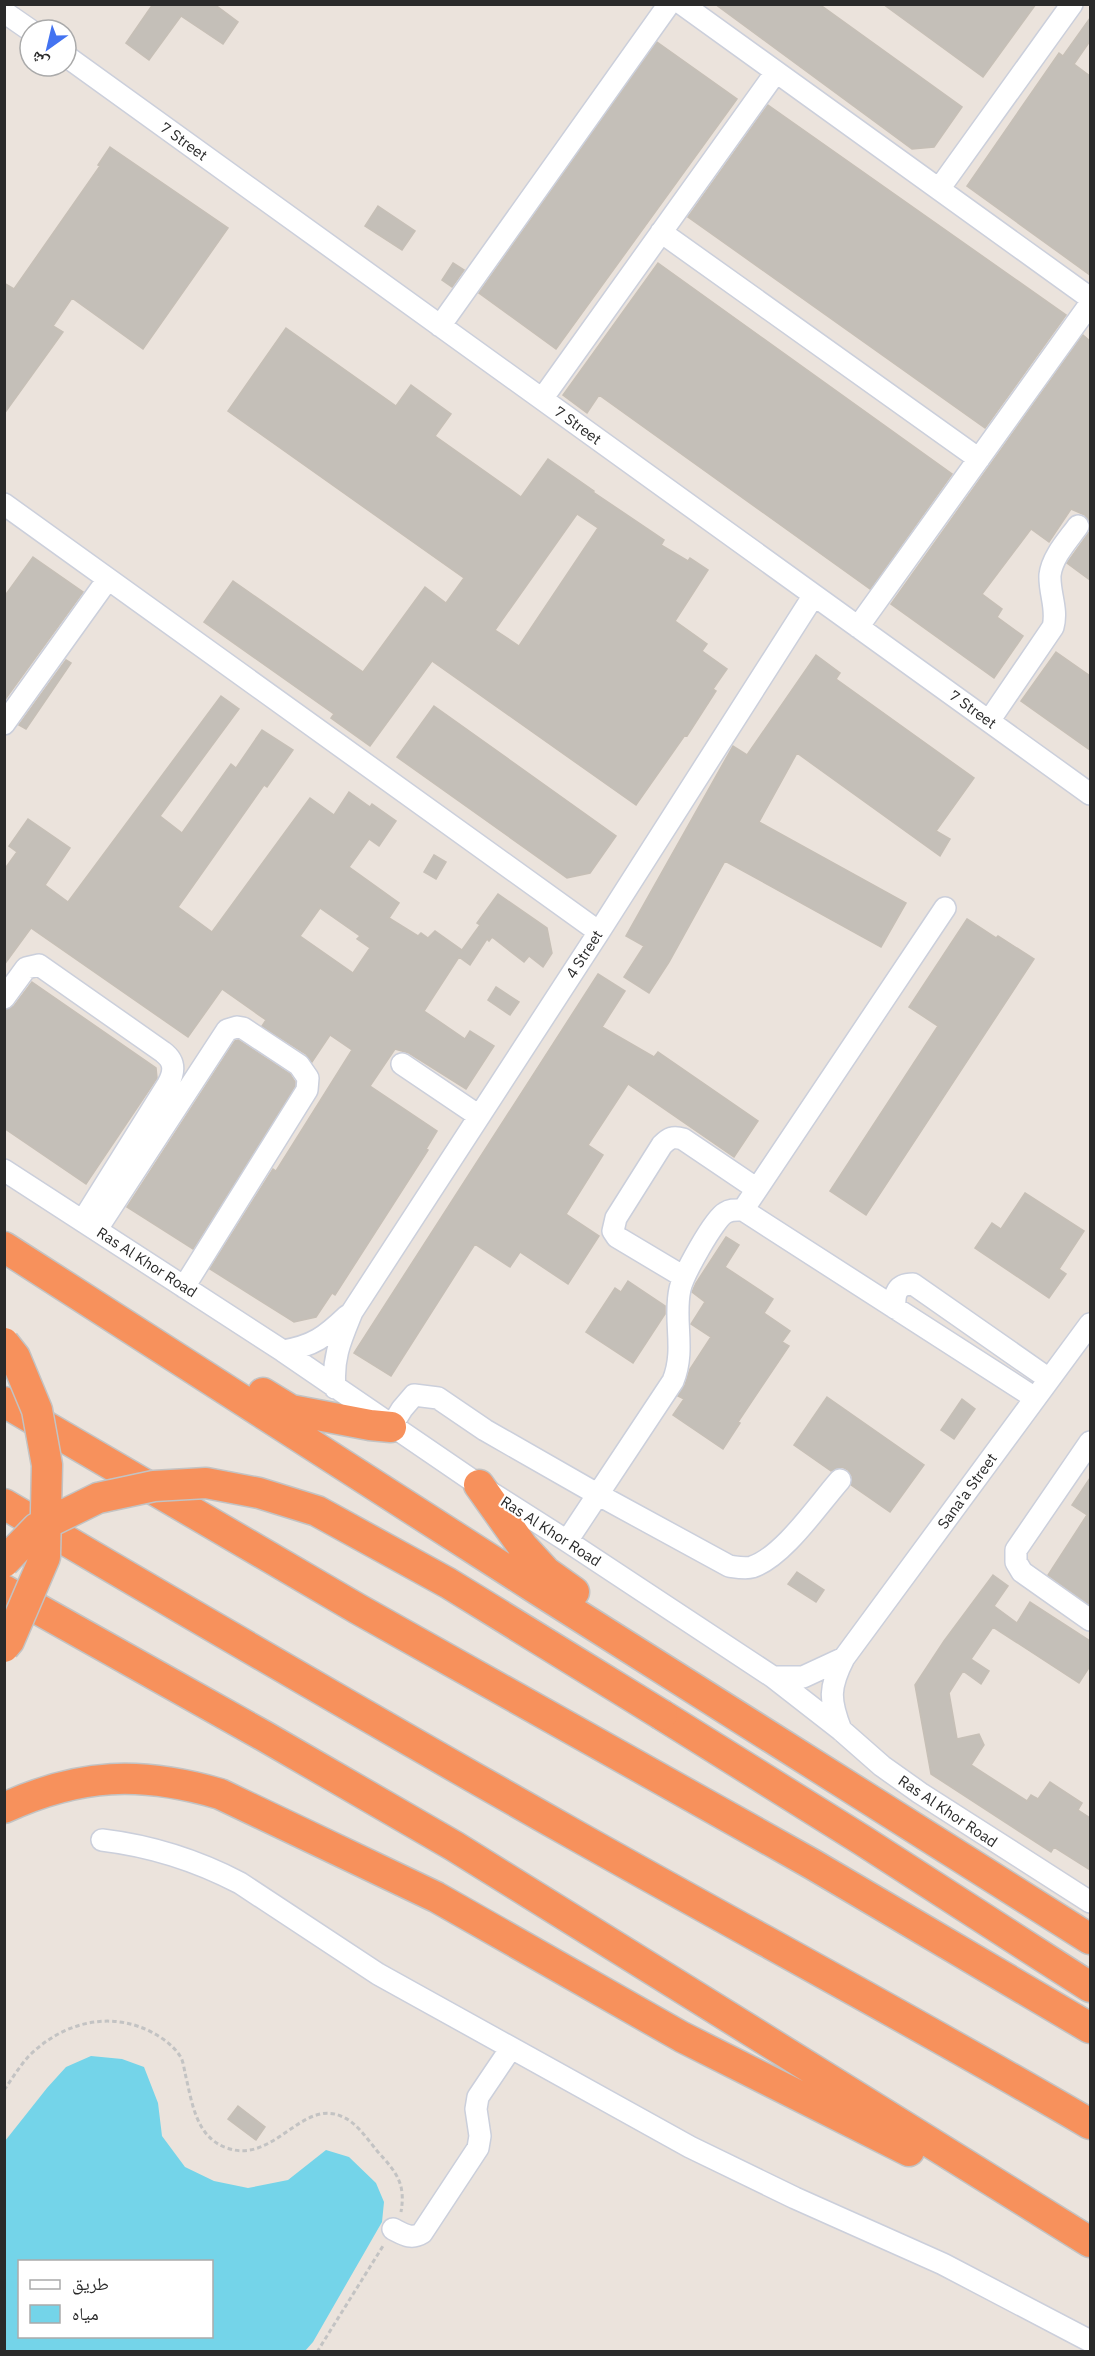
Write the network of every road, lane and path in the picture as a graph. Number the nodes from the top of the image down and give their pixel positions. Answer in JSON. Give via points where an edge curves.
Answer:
{"nodes":[{"id":1,"x":669,"y":4,"type":"edge"},
{"id":2,"x":682,"y":4,"type":"edge"},
{"id":3,"x":1072,"y":4,"type":"edge"},
{"id":4,"x":4,"y":12,"type":"edge"},
{"id":5,"x":18,"y":22,"type":"edge"},
{"id":6,"x":78,"y":65,"type":"edge"},
{"id":7,"x":776,"y":72,"type":"junction"},
{"id":8,"x":939,"y":189,"type":"junction"},
{"id":9,"x":661,"y":232,"type":"junction"},
{"id":10,"x":1090,"y":298,"type":"edge"},
{"id":11,"x":1090,"y":304,"type":"edge"},
{"id":12,"x":440,"y":326,"type":"junction"},
{"id":13,"x":542,"y":399,"type":"junction"},
{"id":14,"x":979,"y":459,"type":"junction"},
{"id":15,"x":4,"y":504,"type":"edge"},
{"id":16,"x":1078,"y":526,"type":"dead end"},
{"id":17,"x":108,"y":579,"type":"junction"},
{"id":18,"x":814,"y":595,"type":"junction"},
{"id":19,"x":858,"y":627,"type":"junction"},
{"id":20,"x":989,"y":721,"type":"junction"},
{"id":21,"x":4,"y":724,"type":"edge"},
{"id":22,"x":1090,"y":794,"type":"edge"},
{"id":23,"x":945,"y":908,"type":"dead end"},
{"id":24,"x":599,"y":932,"type":"junction"},
{"id":25,"x":4,"y":998,"type":"edge"},
{"id":26,"x":402,"y":1064,"type":"dead end"},
{"id":27,"x":479,"y":1116,"type":"junction"},
{"id":28,"x":4,"y":1170,"type":"edge"},
{"id":29,"x":757,"y":1189,"type":"junction"},
{"id":30,"x":743,"y":1210,"type":"junction"},
{"id":31,"x":90,"y":1225,"type":"junction"},
{"id":32,"x":4,"y":1247,"type":"edge"},
{"id":33,"x":682,"y":1283,"type":"junction"},
{"id":34,"x":184,"y":1287,"type":"junction"},
{"id":35,"x":895,"y":1308,"type":"junction"},
{"id":36,"x":352,"y":1312,"type":"junction"},
{"id":37,"x":1090,"y":1324,"type":"edge"},
{"id":38,"x":4,"y":1343,"type":"edge"},
{"id":39,"x":283,"y":1351,"type":"junction"},
{"id":40,"x":183,"y":1363,"type":"junction"},
{"id":41,"x":1049,"y":1379,"type":"junction"},
{"id":42,"x":335,"y":1388,"type":"junction"},
{"id":43,"x":1035,"y":1398,"type":"junction"},
{"id":44,"x":4,"y":1402,"type":"edge"},
{"id":45,"x":392,"y":1427,"type":"junction"},
{"id":46,"x":1090,"y":1442,"type":"edge"},
{"id":47,"x":840,"y":1480,"type":"dead end"},
{"id":48,"x":479,"y":1485,"type":"junction"},
{"id":49,"x":597,"y":1494,"type":"junction"},
{"id":50,"x":4,"y":1504,"type":"edge"},
{"id":51,"x":567,"y":1541,"type":"junction"},
{"id":52,"x":4,"y":1562,"type":"edge"},
{"id":53,"x":4,"y":1590,"type":"edge"},
{"id":54,"x":1090,"y":1620,"type":"edge"},
{"id":55,"x":4,"y":1647,"type":"edge"},
{"id":56,"x":844,"y":1658,"type":"junction"},
{"id":57,"x":773,"y":1677,"type":"junction"},
{"id":58,"x":841,"y":1730,"type":"junction"},
{"id":59,"x":836,"y":1776,"type":"junction"},
{"id":60,"x":4,"y":1808,"type":"edge"},
{"id":61,"x":102,"y":1840,"type":"dead end"},
{"id":62,"x":1090,"y":1902,"type":"edge"},
{"id":63,"x":1090,"y":1939,"type":"edge"},
{"id":64,"x":1090,"y":1987,"type":"edge"},
{"id":65,"x":1090,"y":2028,"type":"edge"},
{"id":66,"x":511,"y":2048,"type":"junction"},
{"id":67,"x":4,"y":2090,"type":"edge"},
{"id":68,"x":1090,"y":2124,"type":"edge"},
{"id":69,"x":393,"y":2229,"type":"junction"},
{"id":70,"x":1090,"y":2243,"type":"edge"},
{"id":71,"x":1090,"y":2341,"type":"edge"},
{"id":72,"x":318,"y":2352,"type":"edge"}],
"edges":[{"from":1,"to":12,"type":"street"},
{"from":2,"to":7,"type":"street"},
{"from":3,"to":8,"type":"street"},
{"from":4,"to":5,"type":"street"},
{"from":6,"to":12,"type":"street","name":"7 Street"},
{"from":7,"to":8,"type":"street"},
{"from":7,"to":9,"type":"street"},
{"from":8,"to":10,"type":"street"},
{"from":9,"to":13,"type":"street"},
{"from":9,"to":14,"type":"street"},
{"from":11,"to":14,"type":"street"},
{"from":12,"to":13,"type":"street","name":"7 Street"},
{"from":13,"to":18,"type":"street","name":"7 Street"},
{"from":14,"to":19,"type":"street"},
{"from":15,"to":17,"type":"street"},
{"from":16,"to":20,"type":"street","via":[[1052,567],[1056,617],[1053,627]]},
{"from":17,"to":21,"type":"street"},
{"from":17,"to":24,"type":"street"},
{"from":18,"to":19,"type":"street","name":"7 Street"},
{"from":18,"to":24,"type":"street","name":"4 Street"},
{"from":19,"to":20,"type":"street","name":"7 Street"},
{"from":20,"to":22,"type":"street","name":"7 Street"},
{"from":23,"to":29,"type":"street"},
{"from":24,"to":27,"type":"street","name":"4 Street"},
{"from":25,"to":31,"type":"street","via":[[26,968],[39,965],[163,1052],[172,1063],[168,1084]]},
{"from":26,"to":27,"type":"street"},
{"from":27,"to":36,"type":"street","name":"4 Street"},
{"from":28,"to":31,"type":"street","name":"Ras Al Khor Road"},
{"from":29,"to":30,"type":"street"},
{"from":29,"to":33,"type":"street","via":[[683,1139],[668,1139],[662,1145],[616,1218],[613,1231]]},
{"from":30,"to":33,"type":"street","via":[[723,1214]]},
{"from":30,"to":35,"type":"street"},
{"from":31,"to":34,"type":"street","name":"Ras Al Khor Road"},
{"from":31,"to":34,"type":"street","via":[[227,1030],[243,1028],[299,1065],[308,1078],[307,1090]]},
{"from":32,"to":40,"type":"highway"},
{"from":33,"to":49,"type":"street","via":[[678,1368],[666,1393]]},
{"from":34,"to":39,"type":"street","name":"Ras Al Khor Road"},
{"from":35,"to":41,"type":"street","via":[[897,1290],[904,1284],[913,1284]]},
{"from":35,"to":43,"type":"street"},
{"from":36,"to":39,"type":"street","name":"4 Street","via":[[326,1336],[305,1347]]},
{"from":36,"to":42,"type":"street","name":"4 Street","via":[[333,1368]]},
{"from":37,"to":41,"type":"street","name":"Sana'a Street"},
{"from":38,"to":55,"type":"highway","bridge":true,"via":[[15,1357],[37,1410],[47,1465],[45,1557]]},
{"from":39,"to":42,"type":"street","name":"Ras Al Khor Road"},
{"from":40,"to":45,"type":"highway","via":[[232,1375],[291,1410]]},
{"from":40,"to":59,"type":"highway"},
{"from":41,"to":43,"type":"street","name":"Sana'a Street"},
{"from":42,"to":45,"type":"street","name":"Ras Al Khor Road"},
{"from":43,"to":56,"type":"street","name":"Sana'a Street"},
{"from":44,"to":65,"type":"highway","via":[[358,1608],[812,1864]]},
{"from":45,"to":48,"type":"street","name":"Ras Al Khor Road"},
{"from":45,"to":49,"type":"street","via":[[414,1395],[438,1398],[485,1430]]},
{"from":46,"to":54,"type":"street","via":[[1016,1551],[1016,1562],[1022,1572]]},
{"from":47,"to":49,"type":"street","via":[[783,1547],[768,1561],[749,1568],[729,1566],[710,1558]]},
{"from":48,"to":51,"type":"street","name":"Ras Al Khor Road"},
{"from":48,"to":59,"type":"highway","via":[[546,1572],[698,1674]]},
{"from":49,"to":51,"type":"street"},
{"from":50,"to":68,"type":"highway","via":[[577,1836]]},
{"from":51,"to":57,"type":"street","name":"Ras Al Khor Road"},
{"from":52,"to":64,"type":"highway","bridge":true,"via":[[37,1528],[98,1497],[154,1486],[206,1483],[258,1493],[317,1511],[448,1583]]},
{"from":53,"to":70,"type":"highway","via":[[454,1846]]},
{"from":56,"to":57,"type":"street","name":"Sana'a Street","via":[[803,1677]]},
{"from":56,"to":58,"type":"street","name":"Sana'a Street","via":[[832,1695]]},
{"from":57,"to":58,"type":"street","name":"Ras Al Khor Road"},
{"from":58,"to":62,"type":"street","name":"Ras Al Khor Road","via":[[882,1766],[936,1804]]},
{"from":59,"to":63,"type":"highway"},
{"from":60,"to":70,"type":"highway","via":[[64,1786],[111,1778],[176,1782],[220,1794],[436,1897],[682,2037]]},
{"from":61,"to":66,"type":"street","via":[[149,1847],[194,1861],[240,1883],[378,1974]]},
{"from":66,"to":69,"type":"street","via":[[478,2097],[479,2142],[469,2163],[422,2233],[414,2237]]},
{"from":66,"to":71,"type":"street","via":[[700,2152],[943,2264]]},
{"from":67,"to":69,"type":"path","via":[[26,2059],[57,2035],[113,2020],[143,2028],[181,2056],[198,2122],[223,2147],[245,2152],[257,2150],[321,2113],[333,2113],[353,2124],[394,2168],[401,2183],[404,2199]]},
{"from":69,"to":72,"type":"path"}]}
